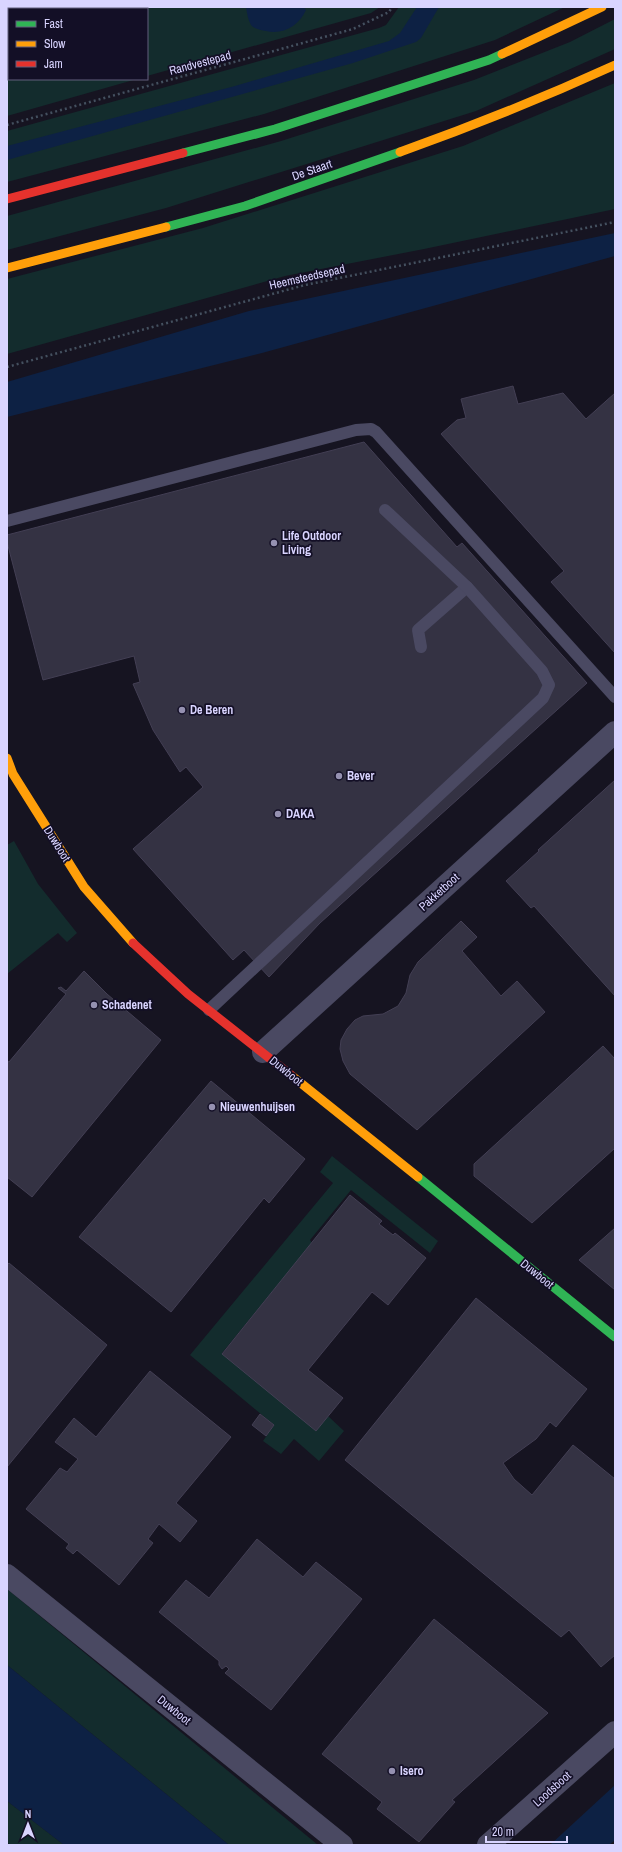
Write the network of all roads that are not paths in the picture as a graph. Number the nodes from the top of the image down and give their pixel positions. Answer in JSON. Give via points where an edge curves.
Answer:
{"nodes":[{"id":1,"x":602,"y":7,"type":"edge"},
{"id":2,"x":615,"y":65,"type":"edge"},
{"id":3,"x":7,"y":199,"type":"edge"},
{"id":4,"x":7,"y":268,"type":"edge"},
{"id":5,"x":385,"y":510,"type":"dead end"},
{"id":6,"x":7,"y":521,"type":"edge"},
{"id":7,"x":467,"y":587,"type":"junction"},
{"id":8,"x":421,"y":647,"type":"dead end"},
{"id":9,"x":615,"y":697,"type":"edge"},
{"id":10,"x":615,"y":732,"type":"edge"},
{"id":11,"x":7,"y":758,"type":"edge"},
{"id":12,"x":209,"y":1010,"type":"junction"},
{"id":13,"x":263,"y":1052,"type":"junction"},
{"id":14,"x":615,"y":1337,"type":"edge"},
{"id":15,"x":7,"y":1575,"type":"edge"},
{"id":16,"x":615,"y":1732,"type":"edge"},
{"id":17,"x":342,"y":1845,"type":"edge"},
{"id":18,"x":488,"y":1845,"type":"edge"}],
"edges":[{"from":1,"to":3,"type":"main road","via":[[489,60],[275,129]]},
{"from":2,"to":4,"type":"main road","name":"De Staart","via":[[440,138],[245,206]]},
{"from":5,"to":7,"type":"lane"},
{"from":6,"to":9,"type":"lane","via":[[371,428]]},
{"from":7,"to":8,"type":"lane","via":[[418,630]]},
{"from":7,"to":12,"type":"lane","via":[[542,671],[549,685],[543,698]]},
{"from":10,"to":13,"type":"street","name":"Pakketboot"},
{"from":11,"to":12,"type":"main road","name":"Duwboot","via":[[13,774],[84,887],[125,936]]},
{"from":12,"to":13,"type":"main road","name":"Duwboot"},
{"from":13,"to":14,"type":"main road","name":"Duwboot"},
{"from":15,"to":17,"type":"street","name":"Duwboot"},
{"from":16,"to":18,"type":"street","name":"Loodsboot"}]}
